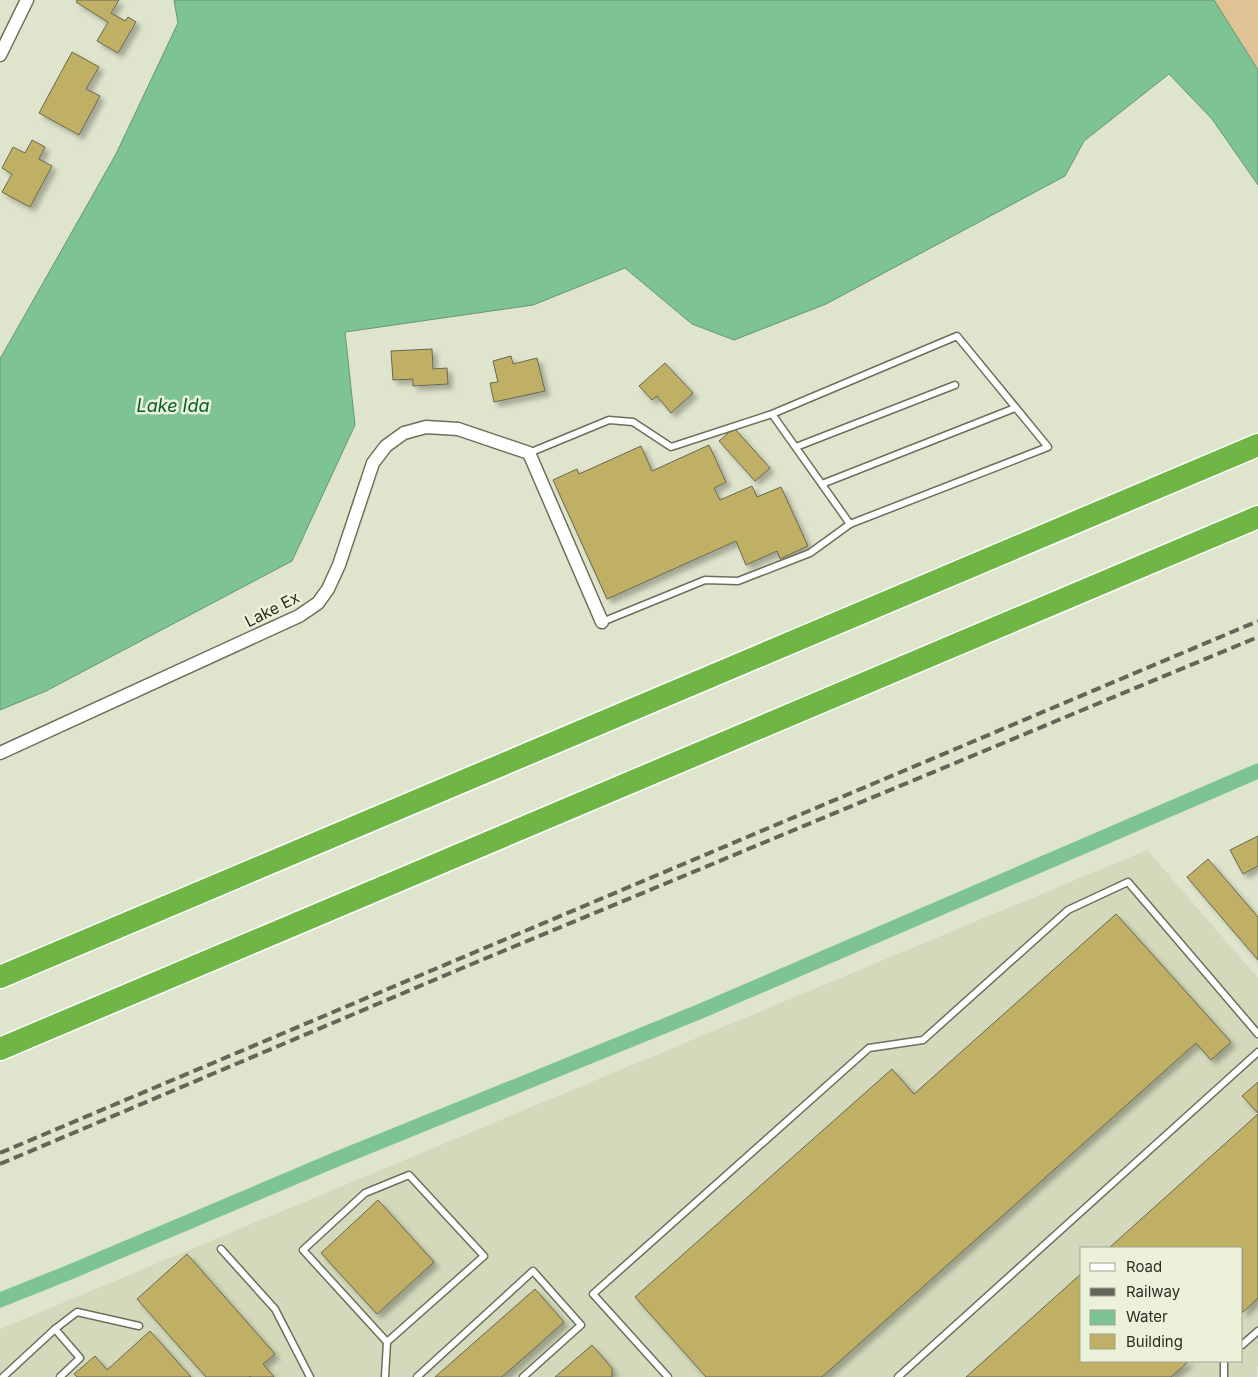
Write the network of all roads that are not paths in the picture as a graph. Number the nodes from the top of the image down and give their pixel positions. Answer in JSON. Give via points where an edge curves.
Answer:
{"nodes":[{"id":1,"x":27,"y":0,"type":"edge"},
{"id":2,"x":0,"y":55,"type":"edge"},
{"id":3,"x":955,"y":385,"type":"dead end"},
{"id":4,"x":1015,"y":408,"type":"junction"},
{"id":5,"x":772,"y":414,"type":"junction"},
{"id":6,"x":1258,"y":445,"type":"edge"},
{"id":7,"x":796,"y":447,"type":"junction"},
{"id":8,"x":529,"y":453,"type":"junction"},
{"id":9,"x":822,"y":484,"type":"junction"},
{"id":10,"x":1258,"y":517,"type":"edge"},
{"id":11,"x":850,"y":524,"type":"junction"},
{"id":12,"x":602,"y":622,"type":"joint"},
{"id":13,"x":0,"y":754,"type":"edge"},
{"id":14,"x":0,"y":977,"type":"edge"},
{"id":15,"x":1258,"y":1034,"type":"edge"},
{"id":16,"x":0,"y":1049,"type":"edge"},
{"id":17,"x":1258,"y":1052,"type":"edge"},
{"id":18,"x":221,"y":1249,"type":"dead end"},
{"id":19,"x":139,"y":1326,"type":"dead end"},
{"id":20,"x":55,"y":1329,"type":"junction"},
{"id":21,"x":1258,"y":1331,"type":"edge"},
{"id":22,"x":387,"y":1342,"type":"junction"},
{"id":23,"x":1243,"y":1344,"type":"edge"},
{"id":24,"x":1224,"y":1362,"type":"edge"},
{"id":25,"x":3,"y":1377,"type":"edge"},
{"id":26,"x":60,"y":1377,"type":"edge"},
{"id":27,"x":310,"y":1377,"type":"edge"},
{"id":28,"x":385,"y":1377,"type":"edge"},
{"id":29,"x":417,"y":1377,"type":"edge"},
{"id":30,"x":523,"y":1377,"type":"edge"},
{"id":31,"x":668,"y":1377,"type":"edge"},
{"id":32,"x":898,"y":1377,"type":"edge"},
{"id":33,"x":1224,"y":1377,"type":"edge"}],
"edges":[{"from":1,"to":2,"type":"street"},
{"from":3,"to":7,"type":"lane"},
{"from":4,"to":5,"type":"lane","via":[[957,336]]},
{"from":4,"to":9,"type":"lane"},
{"from":4,"to":11,"type":"lane","via":[[1048,448]]},
{"from":5,"to":7,"type":"lane"},
{"from":5,"to":8,"type":"lane","via":[[671,447],[634,422],[609,420]]},
{"from":6,"to":14,"type":"highway"},
{"from":7,"to":9,"type":"lane"},
{"from":8,"to":12,"type":"street"},
{"from":8,"to":13,"type":"street","name":"Lake Ex","via":[[458,429],[426,427],[404,433],[386,446],[373,463],[339,565],[318,602],[299,616]]},
{"from":9,"to":11,"type":"lane"},
{"from":10,"to":16,"type":"highway"},
{"from":11,"to":12,"type":"lane","via":[[810,553],[738,581],[705,580]]},
{"from":15,"to":31,"type":"lane","via":[[1128,882],[1068,910],[924,1040],[869,1048],[593,1294]]},
{"from":17,"to":32,"type":"lane"},
{"from":18,"to":27,"type":"lane","via":[[275,1309]]},
{"from":19,"to":20,"type":"lane","via":[[77,1312]]},
{"from":20,"to":25,"type":"lane"},
{"from":20,"to":26,"type":"lane","via":[[80,1358]]},
{"from":21,"to":23,"type":"lane"},
{"from":22,"to":22,"type":"lane","via":[[303,1250],[365,1193],[409,1175],[484,1256]]},
{"from":22,"to":28,"type":"lane"},
{"from":24,"to":33,"type":"lane"},
{"from":29,"to":30,"type":"lane","via":[[533,1271],[581,1325]]}]}
